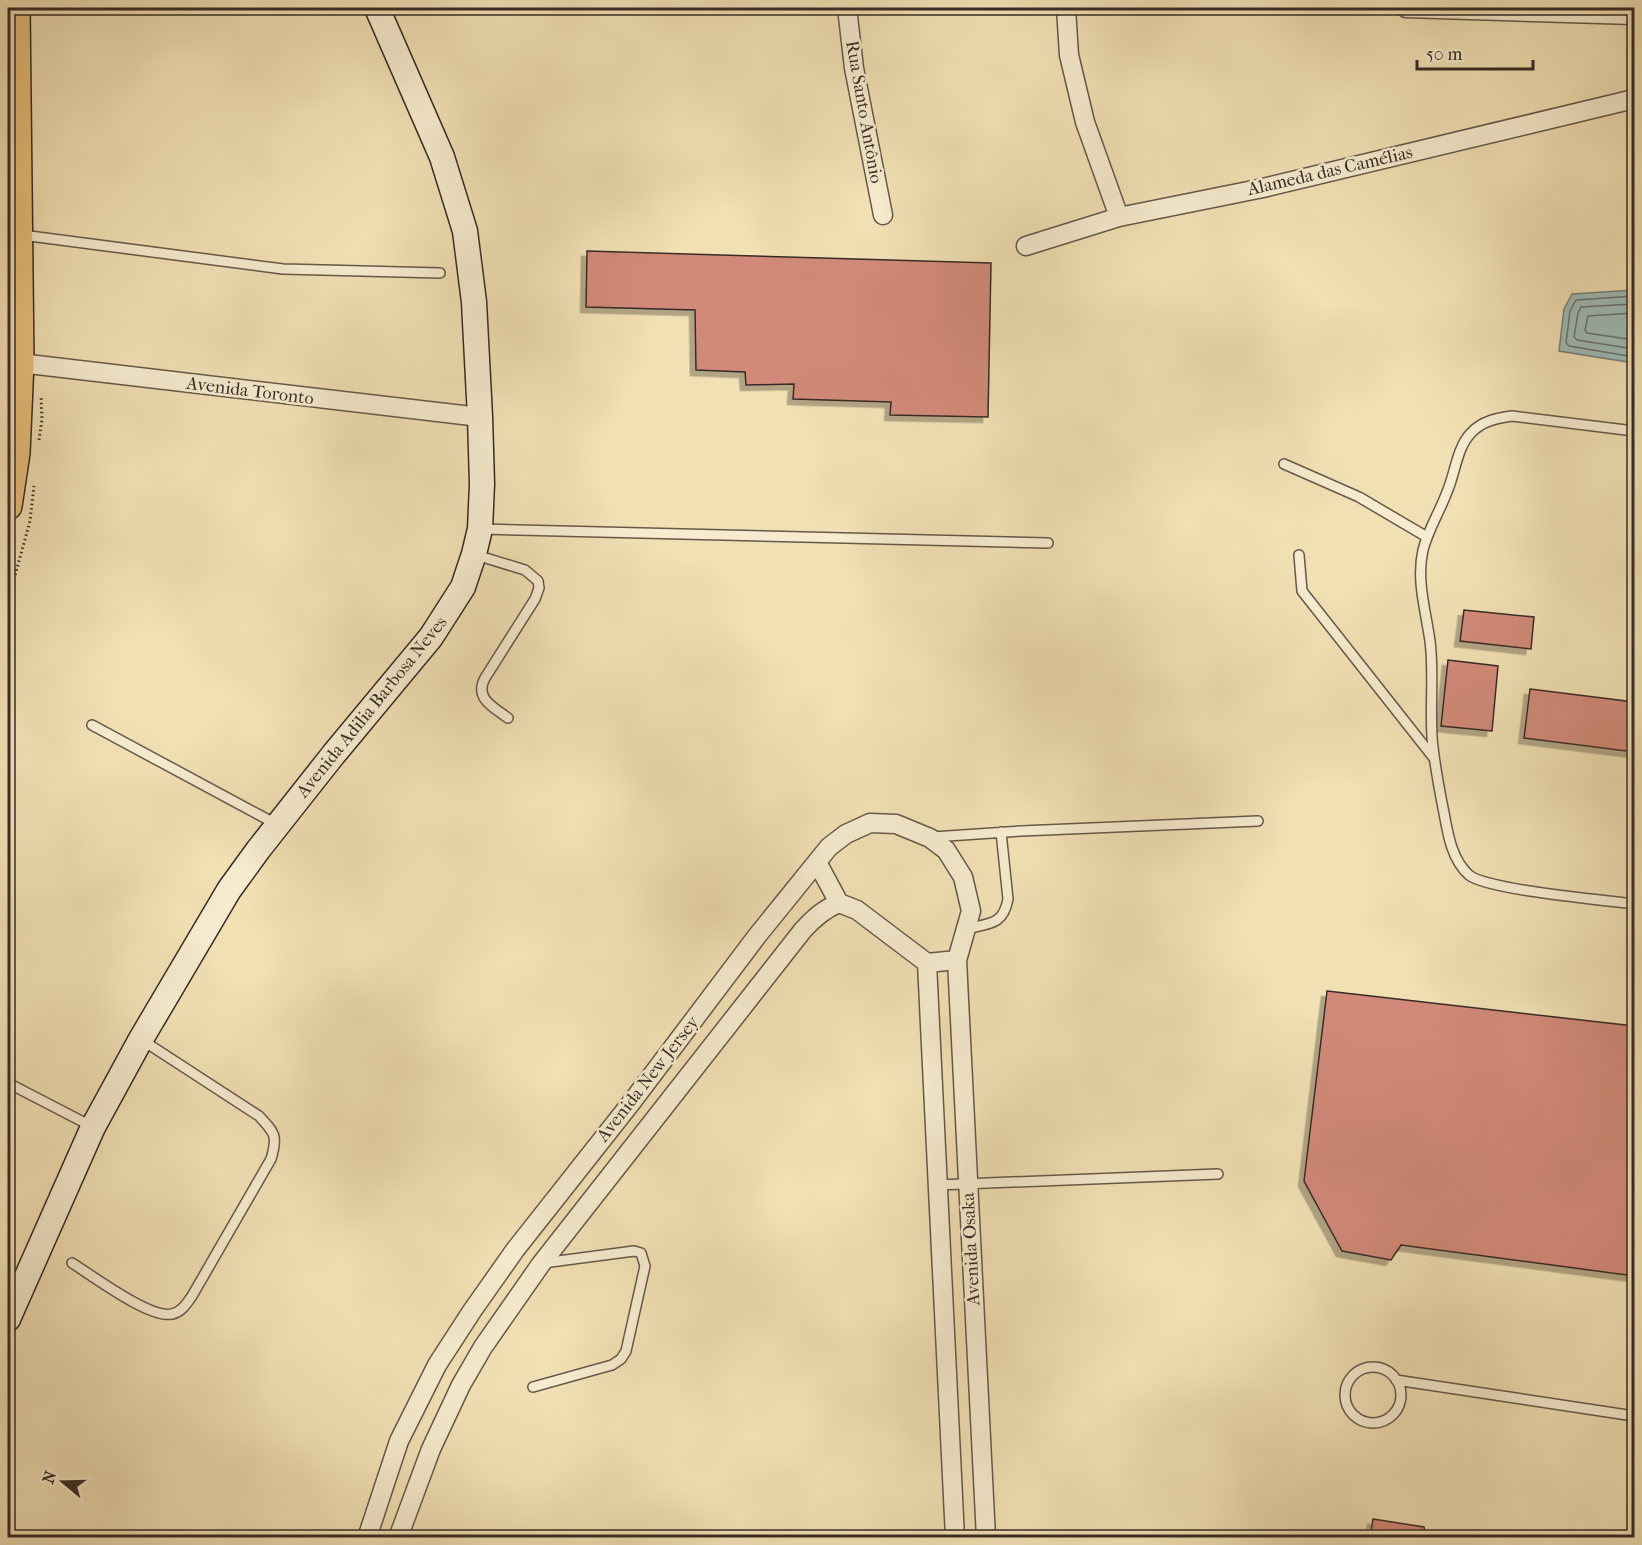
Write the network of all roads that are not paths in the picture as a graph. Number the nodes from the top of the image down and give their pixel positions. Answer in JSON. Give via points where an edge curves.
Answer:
{"nodes":[{"id":1,"x":16,"y":8,"type":"edge"},
{"id":2,"x":377,"y":8,"type":"edge"},
{"id":3,"x":847,"y":8,"type":"edge"},
{"id":4,"x":1066,"y":8,"type":"edge"},
{"id":5,"x":1406,"y":8,"type":"edge"},
{"id":6,"x":1635,"y":15,"type":"edge"},
{"id":7,"x":1635,"y":99,"type":"edge"},
{"id":8,"x":883,"y":215,"type":"dead end"},
{"id":9,"x":1119,"y":217,"type":"junction"},
{"id":10,"x":20,"y":234,"type":"junction"},
{"id":11,"x":1026,"y":246,"type":"dead end"},
{"id":12,"x":440,"y":273,"type":"dead end"},
{"id":13,"x":20,"y":363,"type":"junction"},
{"id":14,"x":480,"y":417,"type":"junction"},
{"id":15,"x":1635,"y":431,"type":"edge"},
{"id":16,"x":1284,"y":464,"type":"dead end"},
{"id":17,"x":8,"y":506,"type":"edge"},
{"id":18,"x":480,"y":529,"type":"junction"},
{"id":19,"x":1427,"y":537,"type":"junction"},
{"id":20,"x":1048,"y":543,"type":"dead end"},
{"id":21,"x":474,"y":554,"type":"junction"},
{"id":22,"x":1299,"y":555,"type":"dead end"},
{"id":23,"x":507,"y":718,"type":"dead end"},
{"id":24,"x":92,"y":725,"type":"dead end"},
{"id":25,"x":1434,"y":759,"type":"junction"},
{"id":26,"x":1258,"y":821,"type":"dead end"},
{"id":27,"x":278,"y":825,"type":"junction"},
{"id":28,"x":1001,"y":832,"type":"junction"},
{"id":29,"x":930,"y":838,"type":"junction"},
{"id":30,"x":817,"y":862,"type":"junction"},
{"id":31,"x":839,"y":903,"type":"junction"},
{"id":32,"x":1635,"y":904,"type":"edge"},
{"id":33,"x":966,"y":929,"type":"junction"},
{"id":34,"x":757,"y":936,"type":"junction"},
{"id":35,"x":783,"y":956,"type":"junction"},
{"id":36,"x":957,"y":960,"type":"junction"},
{"id":37,"x":927,"y":963,"type":"junction"},
{"id":38,"x":141,"y":1039,"type":"junction"},
{"id":39,"x":8,"y":1083,"type":"edge"},
{"id":40,"x":93,"y":1127,"type":"junction"},
{"id":41,"x":1218,"y":1174,"type":"dead end"},
{"id":42,"x":968,"y":1184,"type":"junction"},
{"id":43,"x":938,"y":1185,"type":"junction"},
{"id":44,"x":514,"y":1250,"type":"junction"},
{"id":45,"x":72,"y":1263,"type":"dead end"},
{"id":46,"x":541,"y":1264,"type":"junction"},
{"id":47,"x":8,"y":1319,"type":"edge"},
{"id":48,"x":975,"y":1320,"type":"junction"},
{"id":49,"x":945,"y":1321,"type":"junction"},
{"id":50,"x":437,"y":1365,"type":"junction"},
{"id":51,"x":1396,"y":1380,"type":"junction"},
{"id":52,"x":461,"y":1385,"type":"junction"},
{"id":53,"x":533,"y":1387,"type":"dead end"},
{"id":54,"x":1635,"y":1416,"type":"edge"},
{"id":55,"x":980,"y":1434,"type":"junction"},
{"id":56,"x":950,"y":1436,"type":"junction"},
{"id":57,"x":985,"y":1515,"type":"junction"},
{"id":58,"x":954,"y":1516,"type":"junction"},
{"id":59,"x":370,"y":1529,"type":"edge"},
{"id":60,"x":399,"y":1533,"type":"edge"},
{"id":61,"x":956,"y":1538,"type":"edge"},
{"id":62,"x":986,"y":1538,"type":"edge"}],
"edges":[{"from":1,"to":10,"type":"main road"},
{"from":2,"to":14,"type":"street","name":"Avenida Adilia Barbosa Neves","via":[[442,157],[465,231],[474,302]]},
{"from":3,"to":8,"type":"street","name":"Rua Santo Antônio","via":[[854,68]]},
{"from":4,"to":9,"type":"street","via":[[1069,55],[1085,122]]},
{"from":5,"to":6,"type":"street"},
{"from":7,"to":9,"type":"street","name":"Alameda das Camélias","via":[[1263,188]]},
{"from":9,"to":11,"type":"street","name":"Alameda das Camélias"},
{"from":10,"to":12,"type":"lane","via":[[283,269]]},
{"from":10,"to":13,"type":"main road"},
{"from":13,"to":14,"type":"street","name":"Avenida Toronto"},
{"from":13,"to":17,"type":"main road","via":[[16,453]]},
{"from":14,"to":18,"type":"street","name":"Avenida Adilia Barbosa Neves"},
{"from":15,"to":19,"type":"lane","via":[[1512,416],[1482,424],[1464,443]]},
{"from":16,"to":19,"type":"lane","via":[[1359,497]]},
{"from":18,"to":20,"type":"lane"},
{"from":18,"to":21,"type":"street","name":"Avenida Adilia Barbosa Neves"},
{"from":19,"to":25,"type":"lane","via":[[1421,567],[1430,641]]},
{"from":21,"to":23,"type":"lane","via":[[525,570],[538,581],[535,599],[480,689],[481,696]]},
{"from":21,"to":27,"type":"street","name":"Avenida Adilia Barbosa Neves","via":[[463,587],[431,637]]},
{"from":22,"to":25,"type":"lane","via":[[1302,591]]},
{"from":24,"to":27,"type":"lane"},
{"from":25,"to":32,"type":"lane","via":[[1447,832],[1458,864],[1472,877],[1500,886]]},
{"from":26,"to":28,"type":"lane"},
{"from":27,"to":38,"type":"street","name":"Avenida Adilia Barbosa Neves","via":[[230,890]]},
{"from":28,"to":29,"type":"lane"},
{"from":28,"to":33,"type":"lane","via":[[1006,909],[994,922]]},
{"from":29,"to":30,"type":"street","name":"Avenida New Jersey","via":[[896,824],[870,823],[846,834]]},
{"from":29,"to":33,"type":"street","name":"Avenida New Jersey","via":[[946,850],[963,877],[971,911]]},
{"from":30,"to":31,"type":"street"},
{"from":30,"to":34,"type":"street","name":"Avenida New Jersey"},
{"from":31,"to":35,"type":"street","name":"Avenida New Jersey","via":[[816,916]]},
{"from":31,"to":37,"type":"street","via":[[857,910]]},
{"from":33,"to":36,"type":"street","name":"Avenida New Jersey"},
{"from":34,"to":35,"type":"street"},
{"from":34,"to":44,"type":"street","name":"Avenida New Jersey"},
{"from":35,"to":46,"type":"street","name":"Avenida New Jersey"},
{"from":36,"to":37,"type":"street"},
{"from":36,"to":42,"type":"street","name":"Avenida Osaka"},
{"from":37,"to":43,"type":"street","name":"Avenida Osaka"},
{"from":38,"to":40,"type":"street","name":"Avenida Adilia Barbosa Neves"},
{"from":38,"to":45,"type":"lane","via":[[259,1116],[272,1130],[276,1143],[271,1159],[192,1296],[175,1314],[154,1313]]},
{"from":39,"to":40,"type":"lane"},
{"from":40,"to":47,"type":"street","name":"Avenida Adilia Barbosa Neves"},
{"from":41,"to":42,"type":"lane"},
{"from":42,"to":43,"type":"lane"},
{"from":42,"to":48,"type":"street","name":"Avenida Osaka"},
{"from":43,"to":49,"type":"street","name":"Avenida Osaka"},
{"from":44,"to":46,"type":"street"},
{"from":44,"to":50,"type":"street","name":"Avenida New Jersey"},
{"from":46,"to":52,"type":"street","name":"Avenida New Jersey"},
{"from":46,"to":53,"type":"lane","via":[[634,1251],[641,1253],[645,1266],[621,1359]]},
{"from":48,"to":49,"type":"street"},
{"from":48,"to":55,"type":"street","name":"Avenida Osaka"},
{"from":49,"to":56,"type":"street","name":"Avenida Osaka"},
{"from":50,"to":52,"type":"street"},
{"from":50,"to":59,"type":"street","name":"Avenida New Jersey","via":[[399,1441]]},
{"from":51,"to":51,"type":"lane","via":[[1385,1370],[1369,1367],[1355,1374],[1346,1387],[1349,1410],[1368,1423],[1390,1417],[1400,1396]]},
{"from":51,"to":54,"type":"lane"},
{"from":52,"to":60,"type":"street","name":"Avenida New Jersey"},
{"from":55,"to":56,"type":"street"},
{"from":55,"to":57,"type":"street","name":"Avenida Osaka"},
{"from":56,"to":58,"type":"street","name":"Avenida Osaka"},
{"from":57,"to":58,"type":"street"},
{"from":57,"to":62,"type":"street","name":"Avenida Osaka"},
{"from":58,"to":61,"type":"street","name":"Avenida Osaka"},
{"from":59,"to":60,"type":"street"}]}
